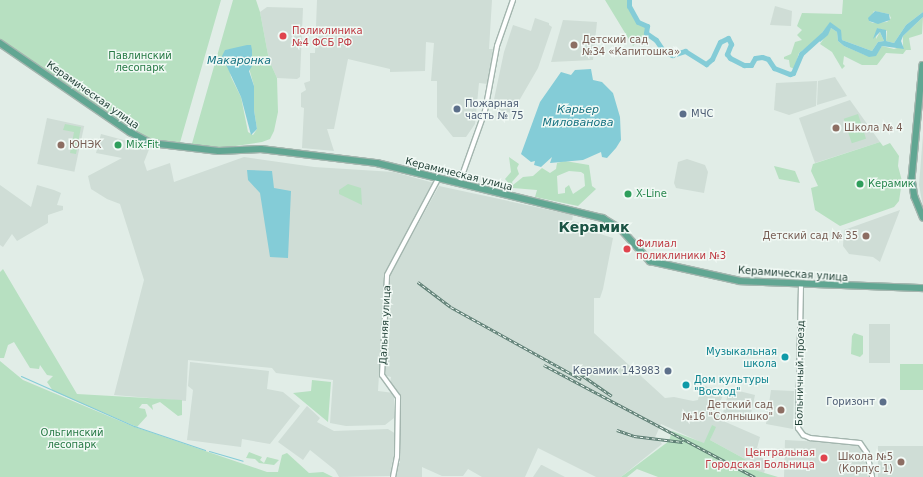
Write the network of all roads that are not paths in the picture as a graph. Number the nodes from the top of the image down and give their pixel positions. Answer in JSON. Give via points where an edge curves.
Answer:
{"nodes":[{"id":1,"x":513,"y":0,"type":"edge"},
{"id":2,"x":0,"y":43,"type":"edge"},
{"id":3,"x":923,"y":65,"type":"edge"},
{"id":4,"x":438,"y":179,"type":"junction"},
{"id":5,"x":459,"y":184,"type":"junction"},
{"id":6,"x":923,"y":217,"type":"edge"},
{"id":7,"x":801,"y":285,"type":"junction"},
{"id":8,"x":923,"y":288,"type":"edge"},
{"id":9,"x":393,"y":477,"type":"edge"},
{"id":10,"x":872,"y":477,"type":"edge"}],
"edges":[{"from":1,"to":5,"type":"street","via":[[497,46],[485,111]]},
{"from":2,"to":4,"type":"main road","name":"Керамическая улица","via":[[130,132],[151,143],[225,152],[257,149],[369,162]]},
{"from":3,"to":6,"type":"main road","via":[[912,179],[915,198]]},
{"from":4,"to":5,"type":"main road","name":"Керамическая улица"},
{"from":4,"to":9,"type":"street","name":"Дальняя улица","via":[[387,276],[382,375],[398,397],[397,457]]},
{"from":5,"to":7,"type":"main road","name":"Керамическая улица","via":[[608,220],[622,230],[645,257],[653,262],[740,281]]},
{"from":7,"to":8,"type":"main road","name":"Керамическая улица"},
{"from":7,"to":10,"type":"street","name":"Больничный проезд","via":[[798,428],[803,435],[810,438],[860,442],[867,453]]}]}
